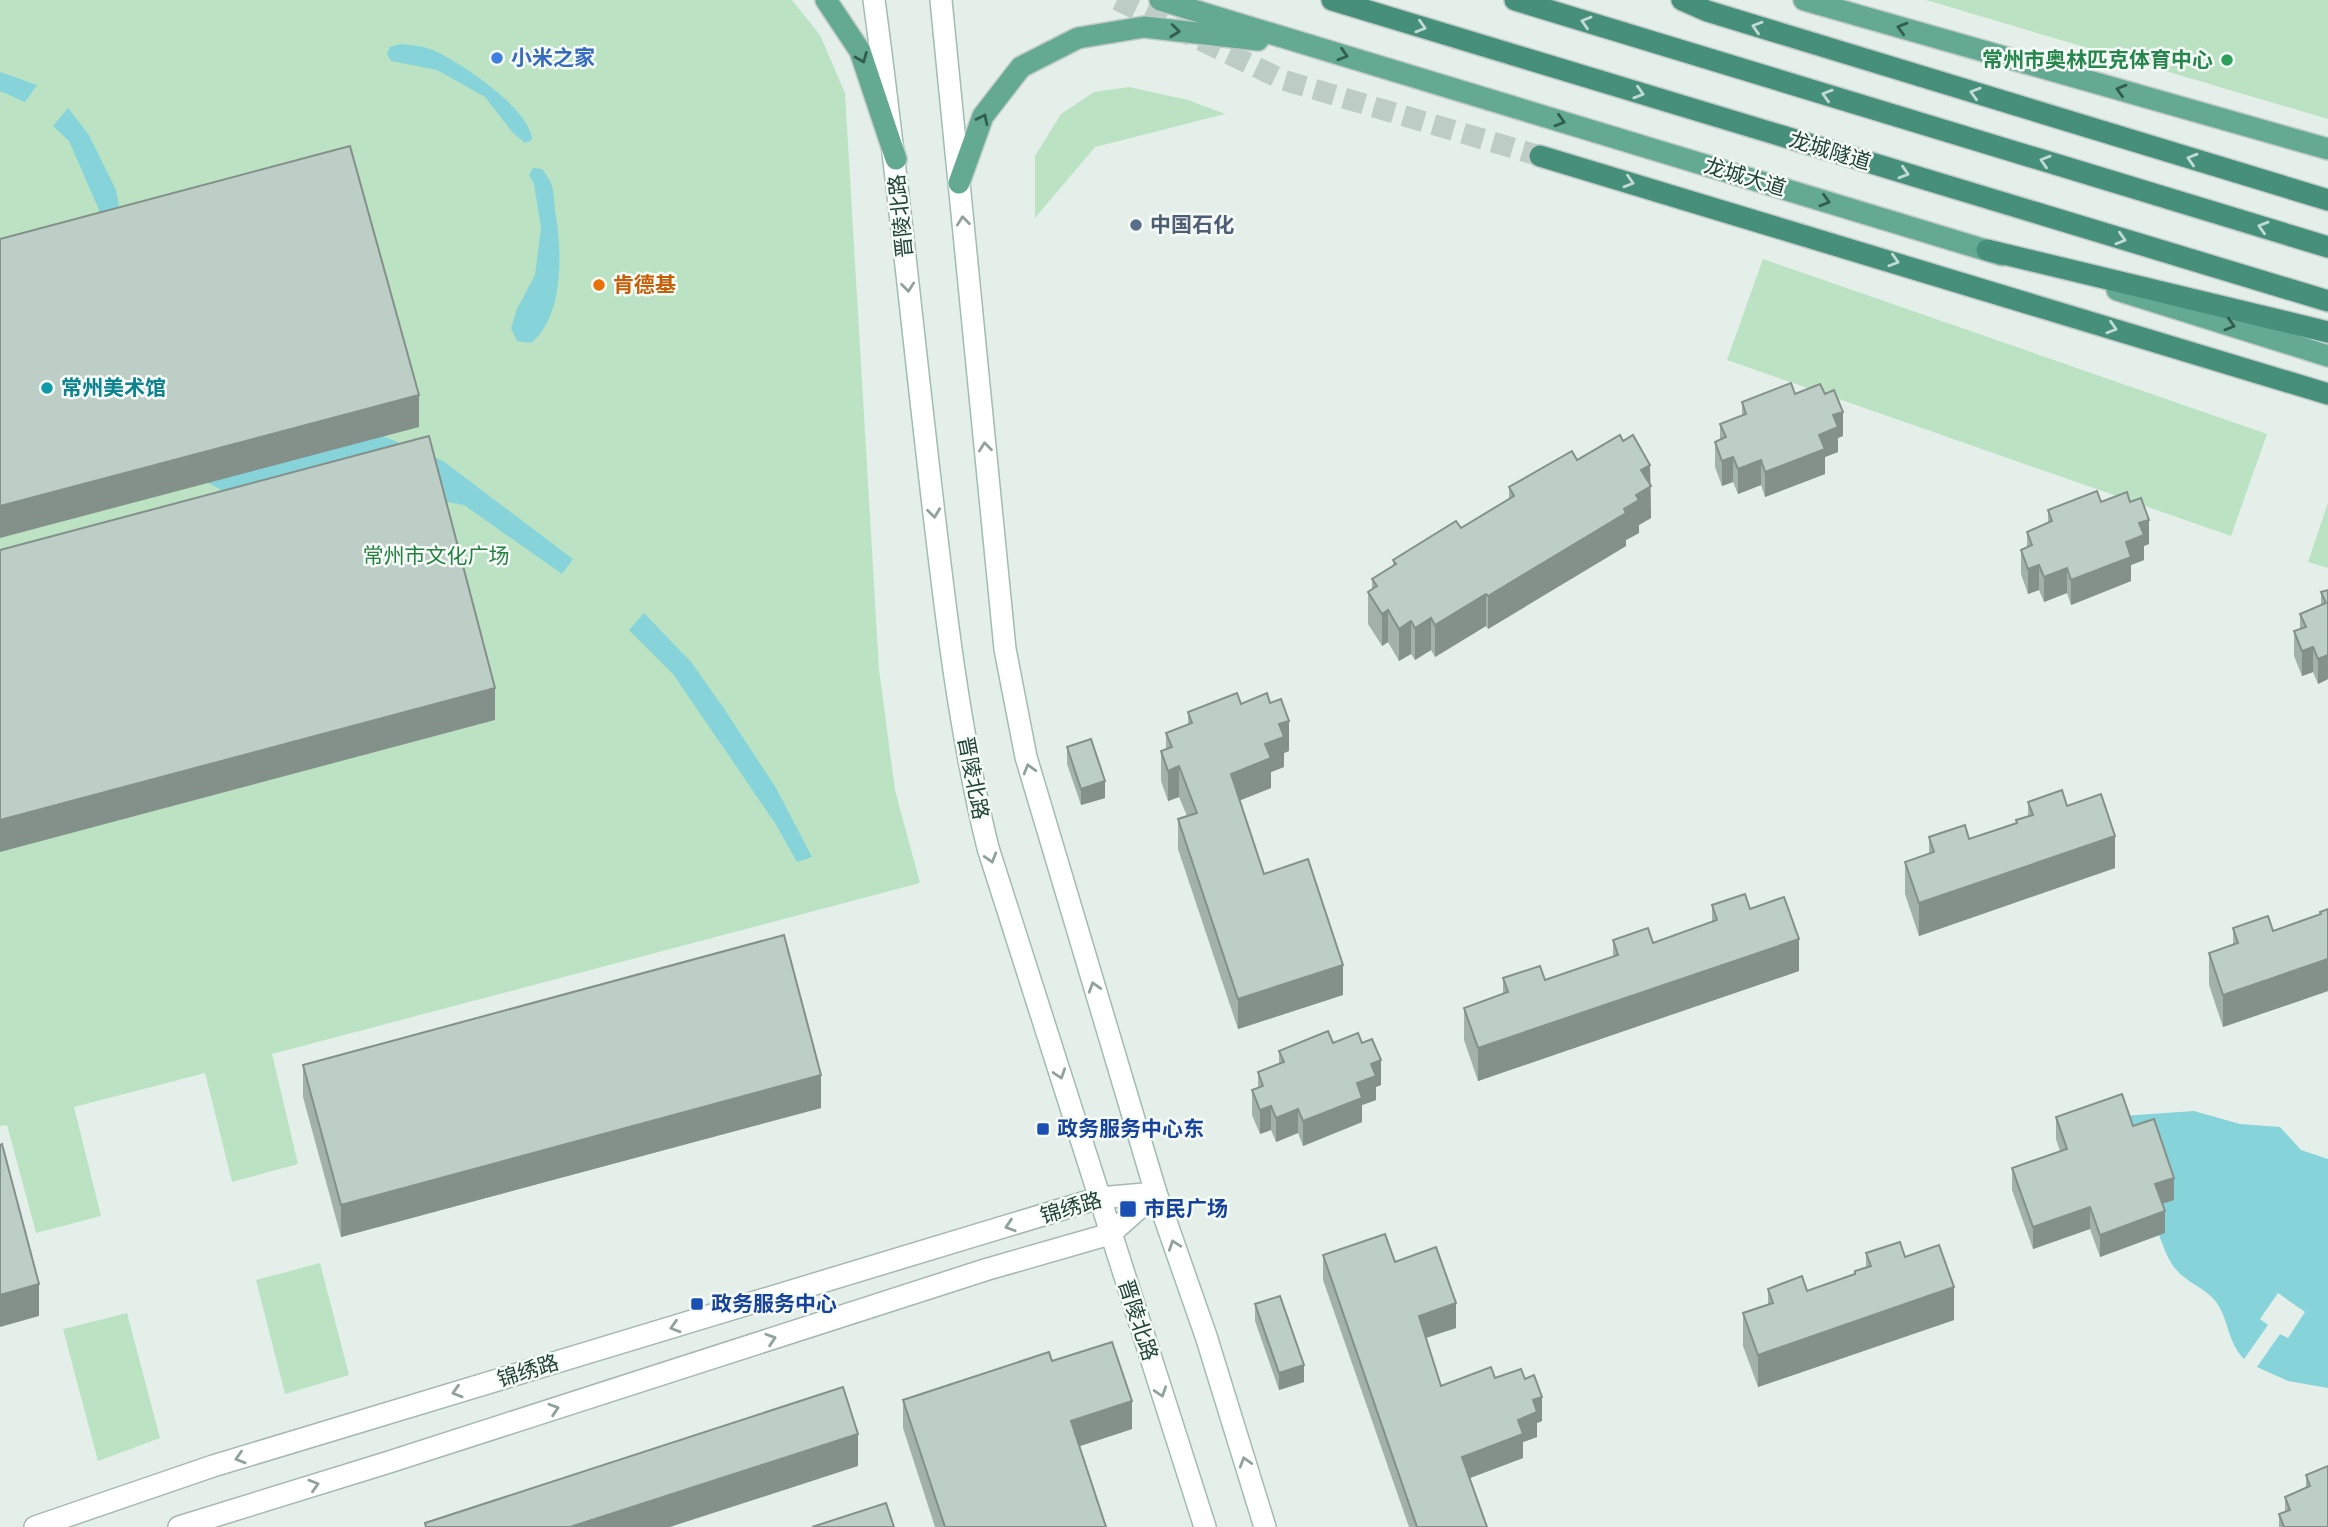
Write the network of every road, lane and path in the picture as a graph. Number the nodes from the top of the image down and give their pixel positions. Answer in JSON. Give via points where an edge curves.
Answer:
{"nodes":[{"id":1,"x":826,"y":0,"type":"edge"},
{"id":2,"x":874,"y":0,"type":"edge"},
{"id":3,"x":941,"y":0,"type":"edge"},
{"id":4,"x":1160,"y":0,"type":"edge"},
{"id":5,"x":1332,"y":0,"type":"edge"},
{"id":6,"x":1515,"y":0,"type":"edge"},
{"id":7,"x":1682,"y":0,"type":"edge"},
{"id":8,"x":1804,"y":0,"type":"edge"},
{"id":9,"x":1312,"y":46,"type":"junction"},
{"id":10,"x":2328,"y":149,"type":"edge"},
{"id":11,"x":1540,"y":156,"type":"tunnel mouth"},
{"id":12,"x":895,"y":159,"type":"junction"},
{"id":13,"x":960,"y":183,"type":"junction"},
{"id":14,"x":2328,"y":200,"type":"edge"},
{"id":15,"x":2328,"y":247,"type":"edge"},
{"id":16,"x":1987,"y":250,"type":"junction"},
{"id":17,"x":2328,"y":301,"type":"edge"},
{"id":18,"x":2328,"y":332,"type":"edge"},
{"id":19,"x":2328,"y":356,"type":"edge"},
{"id":20,"x":2328,"y":394,"type":"edge"},
{"id":21,"x":1156,"y":1193,"type":"junction"},
{"id":22,"x":1099,"y":1198,"type":"junction"},
{"id":23,"x":1110,"y":1234,"type":"junction"},
{"id":24,"x":35,"y":1527,"type":"edge"},
{"id":25,"x":178,"y":1527,"type":"edge"},
{"id":26,"x":1205,"y":1527,"type":"edge"},
{"id":27,"x":1265,"y":1527,"type":"edge"}],
"edges":[{"from":1,"to":12,"type":"main road","one_way":true,"via":[[860,51]]},
{"from":2,"to":12,"type":"main road","name":"晋陵北路"},
{"from":3,"to":13,"type":"main road"},
{"from":4,"to":9,"type":"main road","name":"龙城大道"},
{"from":5,"to":17,"type":"highway","name":"龙城隧道","one_way":true},
{"from":15,"to":6,"type":"highway","one_way":true},
{"from":14,"to":7,"type":"highway","one_way":true,"via":[[1720,16]]},
{"from":10,"to":8,"type":"main road","one_way":true},
{"from":13,"to":9,"type":"main road","one_way":true,"via":[[983,116],[1021,66],[1078,38],[1144,27]]},
{"from":9,"to":16,"type":"main road","name":"龙城大道","one_way":true},
{"from":11,"to":20,"type":"highway","one_way":true},
{"from":12,"to":22,"type":"main road","name":"晋陵北路","one_way":true,"via":[[947,629],[976,800]]},
{"from":21,"to":13,"type":"main road","one_way":true,"via":[[1026,757],[1005,649]]},
{"from":16,"to":18,"type":"highway"},
{"from":16,"to":19,"type":"main road","name":"龙城大道","one_way":true},
{"from":21,"to":22,"type":"main road","name":"锦绣路"},
{"from":21,"to":23,"type":"main road","name":"锦绣路"},
{"from":27,"to":21,"type":"main road","one_way":true},
{"from":22,"to":23,"type":"main road","name":"晋陵北路"},
{"from":22,"to":24,"type":"main road","name":"锦绣路","one_way":true,"via":[[213,1466]]},
{"from":25,"to":23,"type":"main road","name":"锦绣路","one_way":true},
{"from":23,"to":26,"type":"main road","name":"晋陵北路","one_way":true}]}
